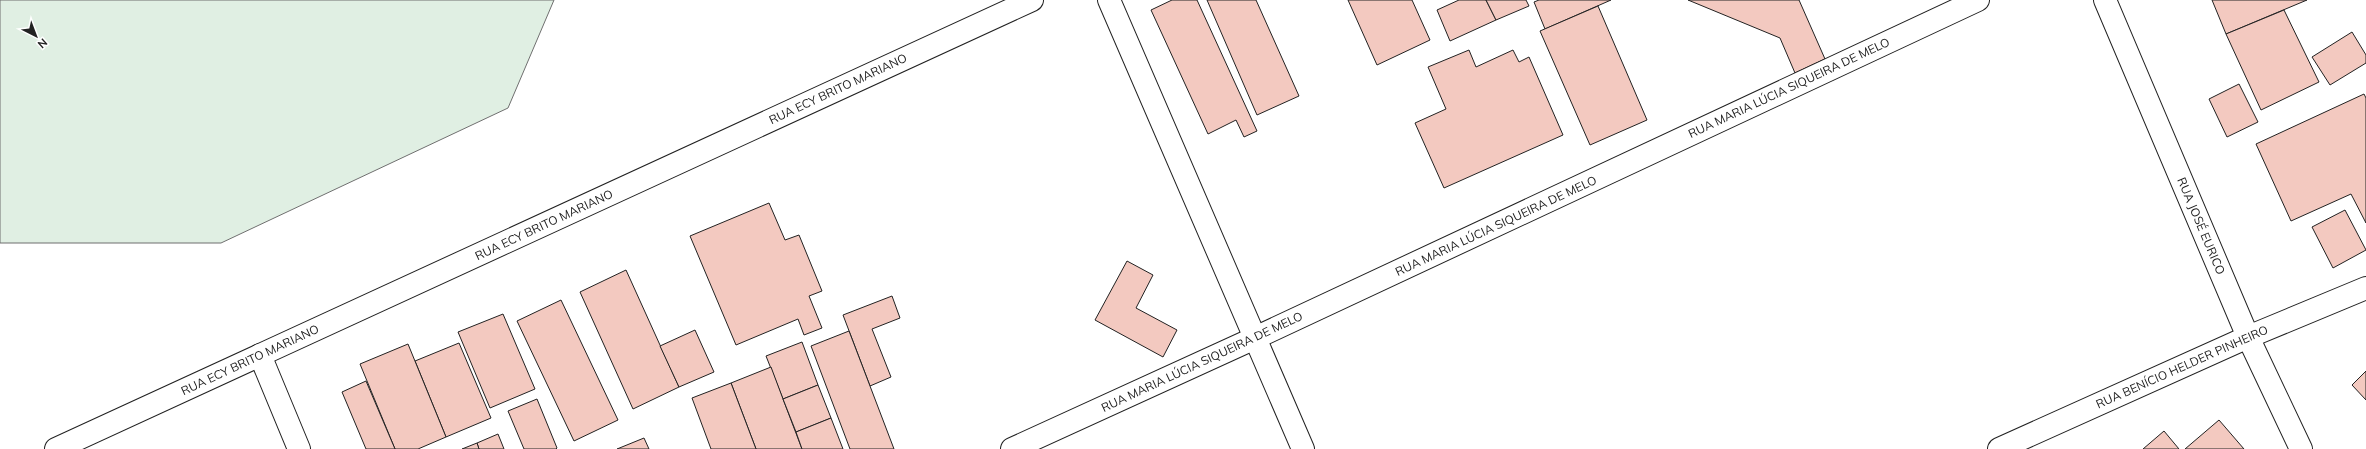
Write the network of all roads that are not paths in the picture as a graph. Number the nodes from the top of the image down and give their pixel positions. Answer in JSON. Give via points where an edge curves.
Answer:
{"nodes":[{"id":1,"x":1032,"y":0,"type":"edge"},
{"id":2,"x":1109,"y":0,"type":"edge"},
{"id":3,"x":1978,"y":0,"type":"edge"},
{"id":4,"x":2106,"y":0,"type":"edge"},
{"id":5,"x":2366,"y":288,"type":"edge"},
{"id":6,"x":2248,"y":337,"type":"junction"},
{"id":7,"x":1255,"y":338,"type":"junction"},
{"id":8,"x":260,"y":355,"type":"junction"},
{"id":9,"x":56,"y":449,"type":"edge"},
{"id":10,"x":299,"y":449,"type":"edge"},
{"id":11,"x":1012,"y":449,"type":"edge"},
{"id":12,"x":1303,"y":449,"type":"edge"},
{"id":13,"x":1999,"y":449,"type":"edge"},
{"id":14,"x":2301,"y":449,"type":"edge"}],
"edges":[{"from":1,"to":8,"type":"street","name":"RUA ECY BRITO MARIANO"},
{"from":2,"to":7,"type":"street"},
{"from":3,"to":7,"type":"street","name":"RUA MARIA LÚCIA SIQUEIRA DE MELO"},
{"from":4,"to":6,"type":"street","name":"RUA JOSÉ EURICO"},
{"from":5,"to":6,"type":"street","name":"RUA BENÍCIO HELDER PINHEIRO"},
{"from":6,"to":13,"type":"street","name":"RUA BENÍCIO HELDER PINHEIRO"},
{"from":6,"to":14,"type":"street","name":"RUA JOSÉ EURICO"},
{"from":7,"to":11,"type":"street","name":"RUA MARIA LÚCIA SIQUEIRA DE MELO"},
{"from":7,"to":12,"type":"street"},
{"from":8,"to":9,"type":"street","name":"RUA ECY BRITO MARIANO"},
{"from":8,"to":10,"type":"street"}]}
